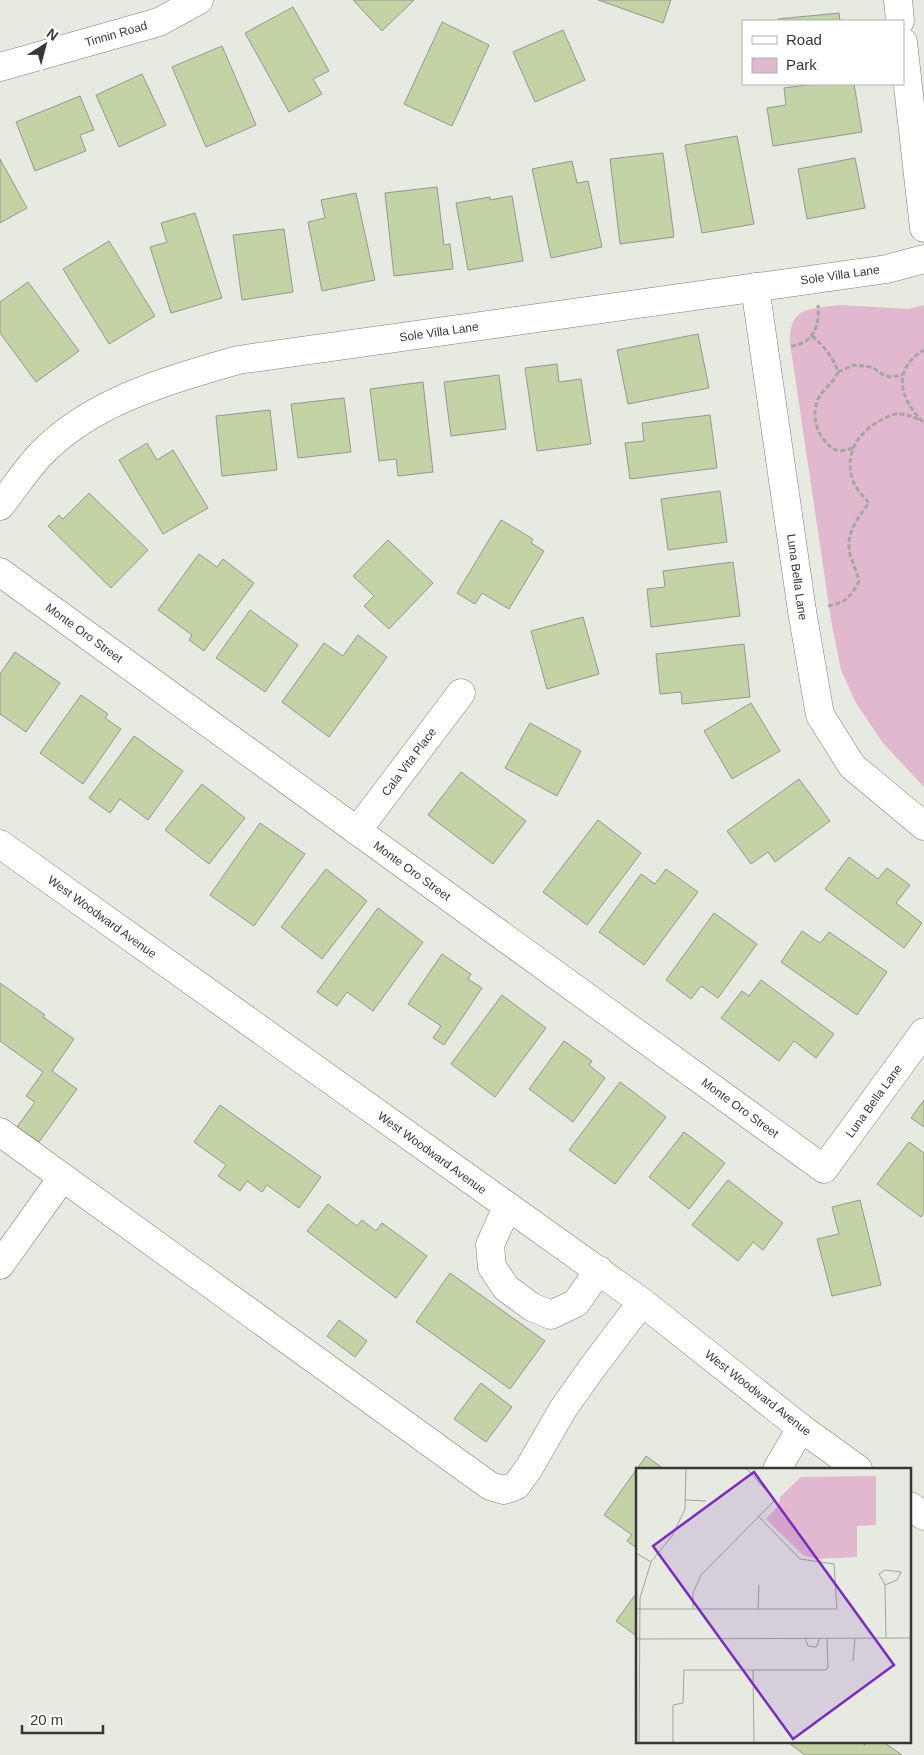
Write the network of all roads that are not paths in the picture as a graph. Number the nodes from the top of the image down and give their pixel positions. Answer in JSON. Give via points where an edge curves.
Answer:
{"nodes":[{"id":1,"x":199,"y":0,"type":"edge"},
{"id":2,"x":898,"y":0,"type":"edge"},
{"id":3,"x":900,"y":20,"type":"edge"},
{"id":4,"x":904,"y":51,"type":"edge"},
{"id":5,"x":0,"y":68,"type":"edge"},
{"id":6,"x":924,"y":228,"type":"edge"},
{"id":7,"x":924,"y":259,"type":"edge"},
{"id":8,"x":755,"y":287,"type":"junction"},
{"id":9,"x":0,"y":506,"type":"edge"},
{"id":10,"x":0,"y":572,"type":"edge"},
{"id":11,"x":461,"y":693,"type":"dead end"},
{"id":12,"x":924,"y":826,"type":"edge"},
{"id":13,"x":357,"y":831,"type":"junction"},
{"id":14,"x":0,"y":844,"type":"edge"},
{"id":15,"x":924,"y":1032,"type":"edge"},
{"id":16,"x":0,"y":1132,"type":"edge"},
{"id":17,"x":824,"y":1169,"type":"joint"},
{"id":18,"x":62,"y":1178,"type":"junction"},
{"id":19,"x":507,"y":1207,"type":"junction"},
{"id":20,"x":0,"y":1265,"type":"edge"},
{"id":21,"x":599,"y":1270,"type":"junction"},
{"id":22,"x":642,"y":1302,"type":"junction"},
{"id":23,"x":802,"y":1428,"type":"junction"},
{"id":24,"x":778,"y":1468,"type":"edge"},
{"id":25,"x":857,"y":1468,"type":"edge"},
{"id":26,"x":912,"y":1507,"type":"edge"},
{"id":27,"x":924,"y":1516,"type":"edge"}],
"edges":[{"from":1,"to":5,"type":"street","name":"Tinnin Road","via":[[159,22]]},
{"from":2,"to":3,"type":"street"},
{"from":4,"to":6,"type":"street"},
{"from":7,"to":8,"type":"street","name":"Sole Villa Lane","via":[[887,268]]},
{"from":8,"to":9,"type":"street","name":"Sole Villa Lane","via":[[238,360],[161,383],[83,419],[40,455]]},
{"from":8,"to":12,"type":"street","name":"Luna Bella Lane","via":[[820,715],[852,766]]},
{"from":10,"to":13,"type":"street","name":"Monte Oro Street"},
{"from":11,"to":13,"type":"street","name":"Cala Vita Place"},
{"from":13,"to":17,"type":"street","name":"Monte Oro Street"},
{"from":14,"to":19,"type":"street","name":"West Woodward Avenue"},
{"from":15,"to":17,"type":"street","name":"Luna Bella Lane"},
{"from":16,"to":18,"type":"street"},
{"from":18,"to":20,"type":"street"},
{"from":18,"to":22,"type":"street","via":[[490,1486],[504,1490],[516,1486],[563,1409]]},
{"from":19,"to":21,"type":"street","name":"West Woodward Avenue"},
{"from":19,"to":21,"type":"street","via":[[490,1244],[492,1267],[506,1288],[532,1307],[551,1315],[576,1303]]},
{"from":21,"to":22,"type":"street","name":"West Woodward Avenue"},
{"from":22,"to":23,"type":"street","name":"West Woodward Avenue"},
{"from":23,"to":24,"type":"street"},
{"from":23,"to":25,"type":"street","name":"West Woodward Avenue"},
{"from":26,"to":27,"type":"street"}]}
